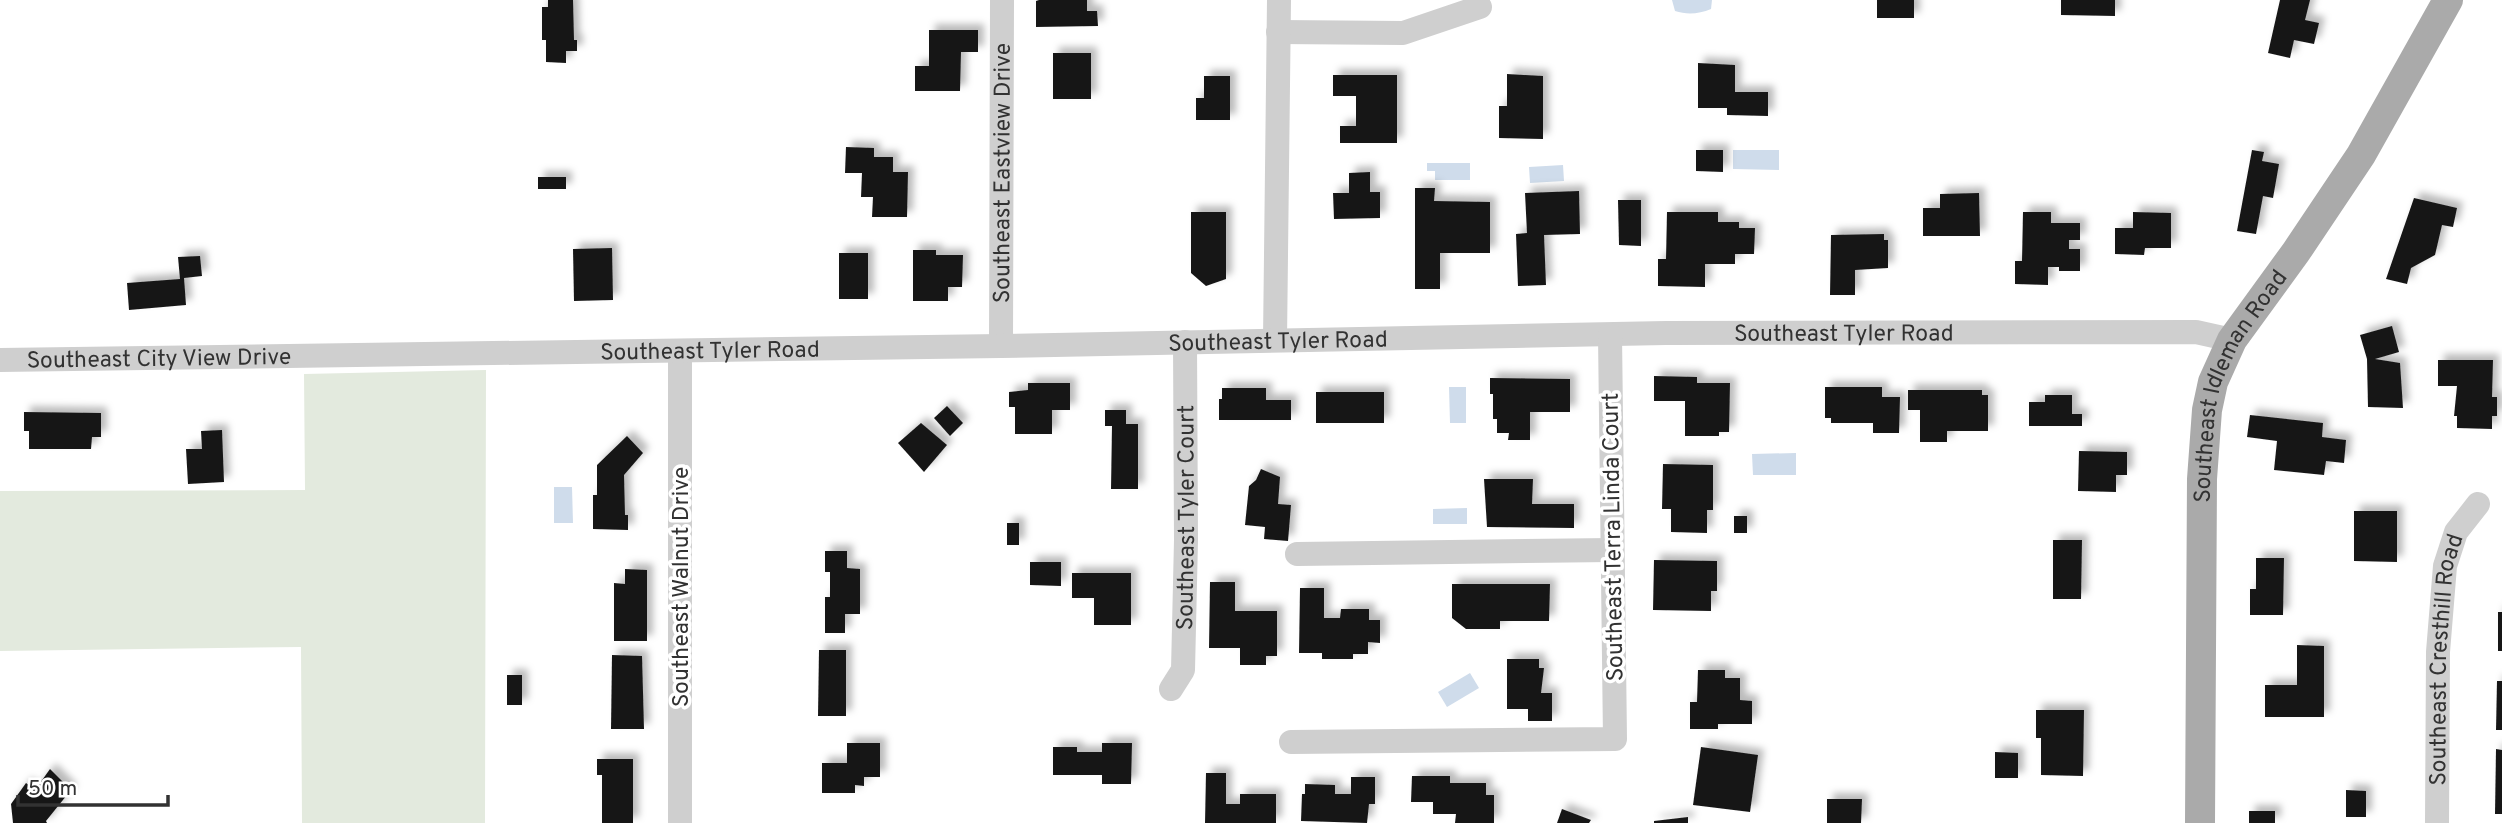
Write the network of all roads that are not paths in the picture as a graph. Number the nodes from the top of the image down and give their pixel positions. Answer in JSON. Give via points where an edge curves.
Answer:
{"nodes":[{"id":1,"x":1002,"y":0,"type":"edge"},
{"id":2,"x":1279,"y":0,"type":"edge"},
{"id":3,"x":2448,"y":0,"type":"edge"},
{"id":4,"x":1480,"y":7,"type":"dead end"},
{"id":5,"x":1278,"y":32,"type":"junction"},
{"id":6,"x":1610,"y":335,"type":"junction"},
{"id":7,"x":1275,"y":340,"type":"junction"},
{"id":8,"x":2232,"y":340,"type":"junction"},
{"id":9,"x":1185,"y":342,"type":"junction"},
{"id":10,"x":1001,"y":346,"type":"junction"},
{"id":11,"x":680,"y":351,"type":"junction"},
{"id":12,"x":320,"y":355,"type":"joint"},
{"id":13,"x":0,"y":360,"type":"edge"},
{"id":14,"x":2478,"y":504,"type":"dead end"},
{"id":15,"x":1612,"y":550,"type":"junction"},
{"id":16,"x":1297,"y":554,"type":"dead end"},
{"id":17,"x":1171,"y":689,"type":"dead end"},
{"id":18,"x":1292,"y":742,"type":"dead end"},
{"id":19,"x":680,"y":823,"type":"edge"},
{"id":20,"x":2200,"y":823,"type":"edge"},
{"id":21,"x":2437,"y":823,"type":"edge"}],
"edges":[{"from":1,"to":10,"type":"street","name":"Southeast Eastview Drive"},
{"from":2,"to":5,"type":"street"},
{"from":3,"to":8,"type":"main road","name":"Southeast Idleman Road","via":[[2361,155]]},
{"from":4,"to":5,"type":"street","via":[[1403,33]]},
{"from":5,"to":7,"type":"street"},
{"from":6,"to":7,"type":"street","name":"Southeast Tyler Road"},
{"from":6,"to":8,"type":"street","name":"Southeast Tyler Road","via":[[2196,332]]},
{"from":6,"to":15,"type":"street","name":"Southeast Terra Linda Court"},
{"from":7,"to":9,"type":"street","name":"Southeast Tyler Road"},
{"from":8,"to":20,"type":"main road","name":"Southeast Idleman Road","via":[[2214,382],[2204,437]]},
{"from":9,"to":10,"type":"street","name":"Southeast Tyler Road"},
{"from":9,"to":17,"type":"street","name":"Southeast Tyler Court","via":[[1183,670]]},
{"from":10,"to":11,"type":"street","name":"Southeast Tyler Road"},
{"from":11,"to":12,"type":"street","name":"Southeast Tyler Road"},
{"from":11,"to":19,"type":"street","name":"Southeast Walnut Drive"},
{"from":12,"to":13,"type":"street","name":"Southeast City View Drive"},
{"from":14,"to":21,"type":"street","name":"Southeast Cresthill Road","via":[[2456,532],[2445,566],[2438,652]]},
{"from":15,"to":16,"type":"street"},
{"from":15,"to":18,"type":"street","name":"Southeast Terra Linda Court","via":[[1615,739]]}]}
